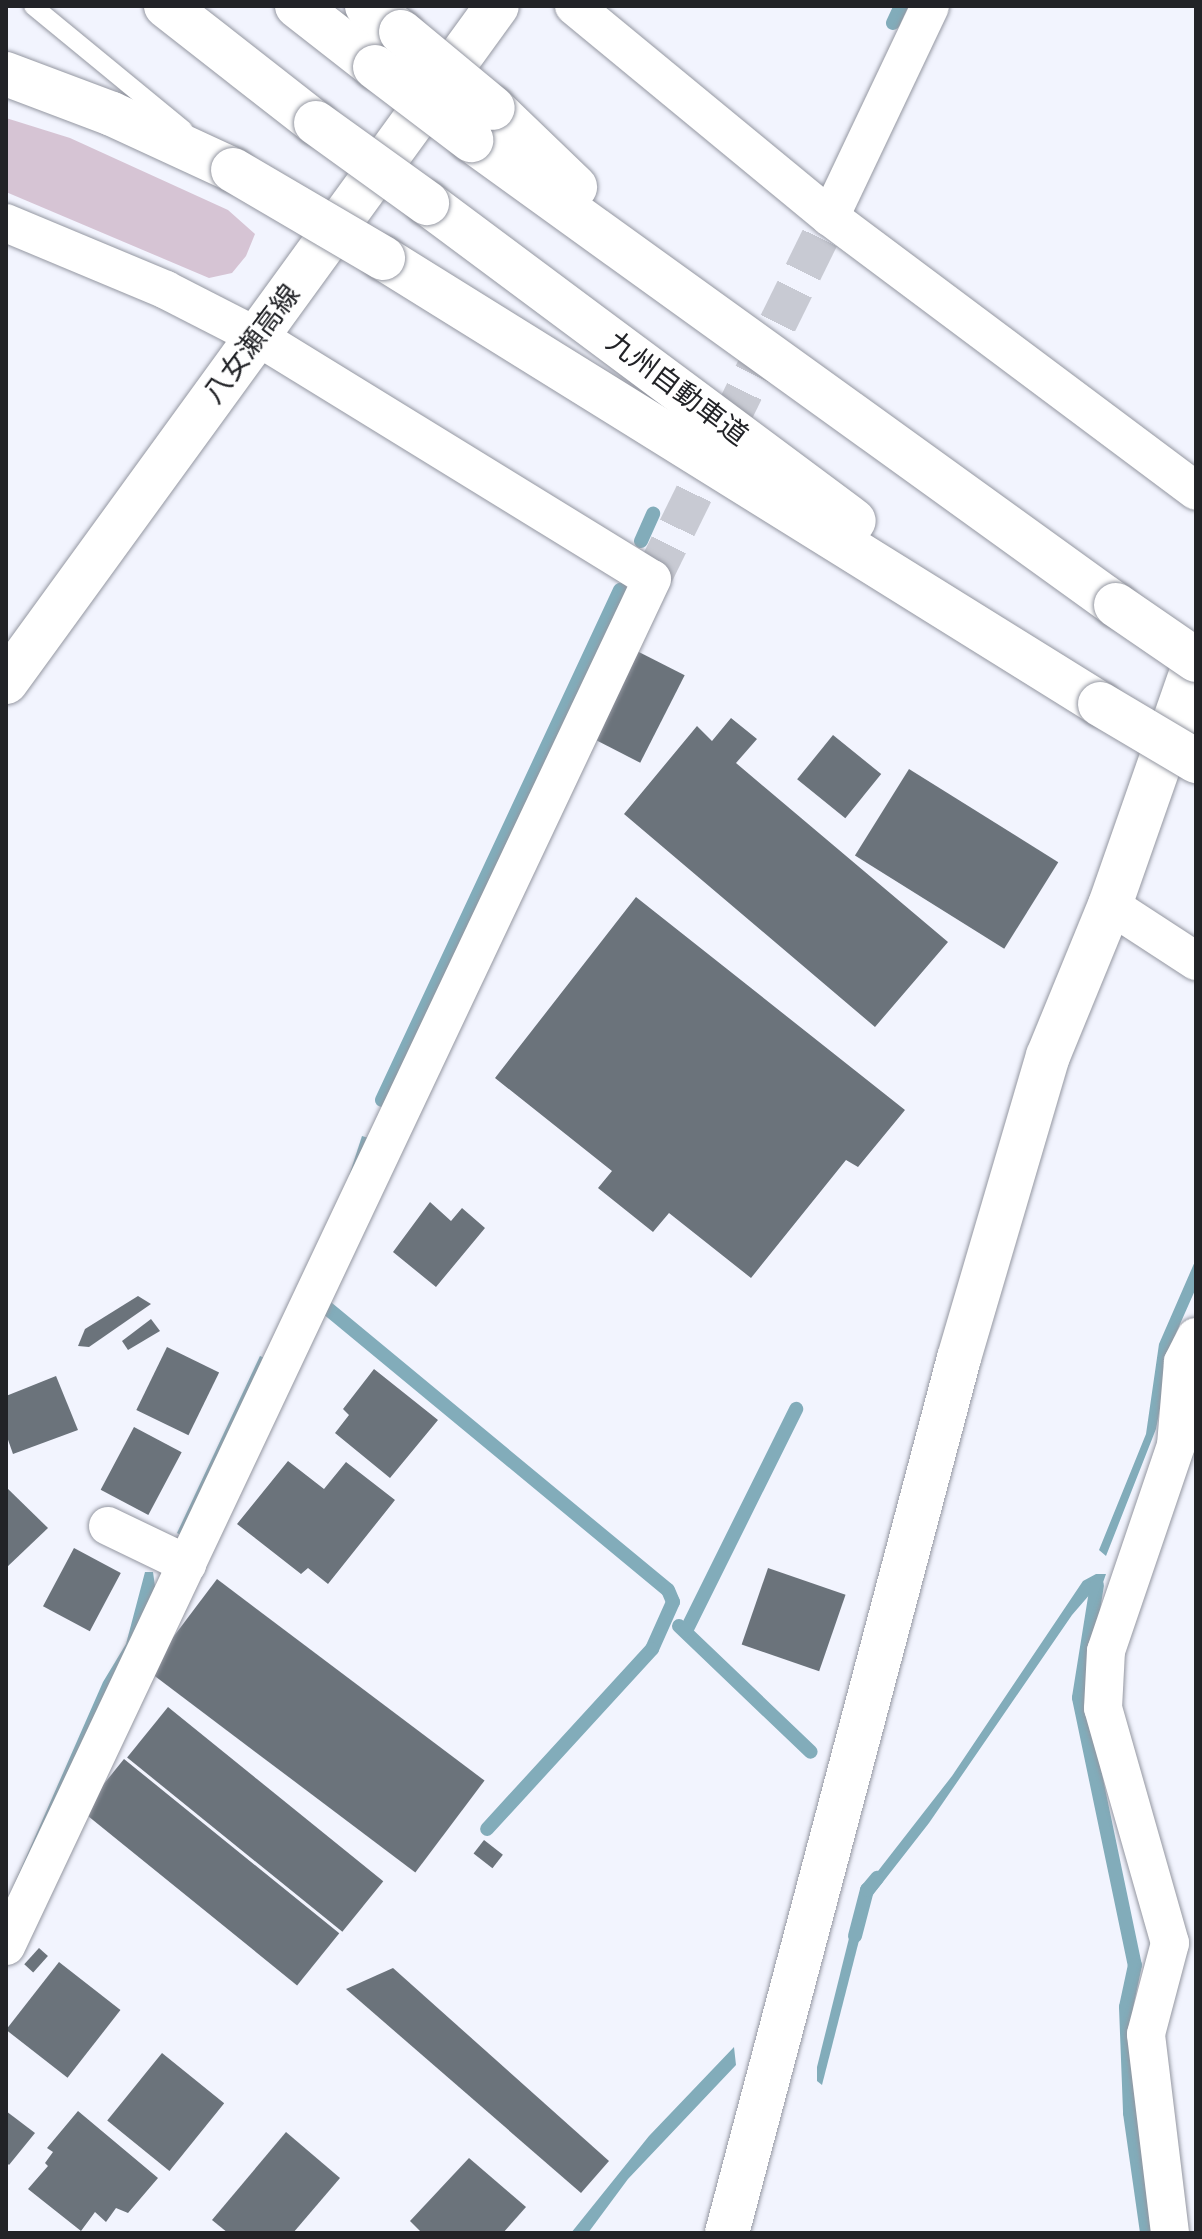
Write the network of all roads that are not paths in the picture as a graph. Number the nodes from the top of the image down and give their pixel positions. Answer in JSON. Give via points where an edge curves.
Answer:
{"nodes":[{"id":1,"x":33,"y":6,"type":"edge"},
{"id":2,"x":166,"y":6,"type":"edge"},
{"id":3,"x":297,"y":6,"type":"edge"},
{"id":4,"x":497,"y":6,"type":"edge"},
{"id":5,"x":574,"y":6,"type":"edge"},
{"id":6,"x":930,"y":6,"type":"edge"},
{"id":7,"x":384,"y":19,"type":"edge"},
{"id":8,"x":6,"y":74,"type":"edge"},
{"id":9,"x":482,"y":124,"type":"junction"},
{"id":10,"x":233,"y":170,"type":"junction"},
{"id":11,"x":830,"y":217,"type":"junction"},
{"id":12,"x":6,"y":223,"type":"edge"},
{"id":13,"x":258,"y":337,"type":"junction"},
{"id":14,"x":1196,"y":491,"type":"edge"},
{"id":15,"x":1196,"y":659,"type":"edge"},
{"id":16,"x":6,"y":682,"type":"edge"},
{"id":17,"x":1100,"y":704,"type":"junction"},
{"id":18,"x":1196,"y":761,"type":"edge"},
{"id":19,"x":1110,"y":905,"type":"junction"},
{"id":20,"x":1196,"y":961,"type":"edge"},
{"id":21,"x":1196,"y":1337,"type":"edge"},
{"id":22,"x":108,"y":1526,"type":"dead end"},
{"id":23,"x":187,"y":1564,"type":"junction"},
{"id":24,"x":6,"y":1946,"type":"edge"},
{"id":25,"x":727,"y":2233,"type":"edge"},
{"id":26,"x":1170,"y":2233,"type":"edge"}],
"edges":[{"from":1,"to":10,"type":"lane"},
{"from":2,"to":17,"type":"main road","name":"九州自動車道","bridge":true},
{"from":3,"to":9,"type":"main road","bridge":true,"via":[[375,67]]},
{"from":4,"to":13,"type":"main road","name":"八女瀬高線"},
{"from":5,"to":11,"type":"street"},
{"from":6,"to":11,"type":"street"},
{"from":7,"to":9,"type":"main road","bridge":true},
{"from":8,"to":10,"type":"main road","via":[[112,114]]},
{"from":9,"to":15,"type":"main road","bridge":true,"via":[[690,298]]},
{"from":10,"to":17,"type":"main road","bridge":true},
{"from":11,"to":14,"type":"street"},
{"from":12,"to":13,"type":"street","via":[[166,290]]},
{"from":13,"to":16,"type":"main road","name":"八女瀬高線"},
{"from":13,"to":23,"type":"street","via":[[652,579]]},
{"from":15,"to":19,"type":"main road"},
{"from":17,"to":18,"type":"main road","name":"九州自動車道","bridge":true},
{"from":19,"to":20,"type":"street"},
{"from":19,"to":25,"type":"main road","via":[[1048,1056],[959,1358]]},
{"from":21,"to":26,"type":"street","via":[[1183,1362],[1176,1445],[1106,1651],[1103,1708],[1170,1943],[1146,2034]]},
{"from":22,"to":23,"type":"street"},
{"from":23,"to":24,"type":"street"}]}
